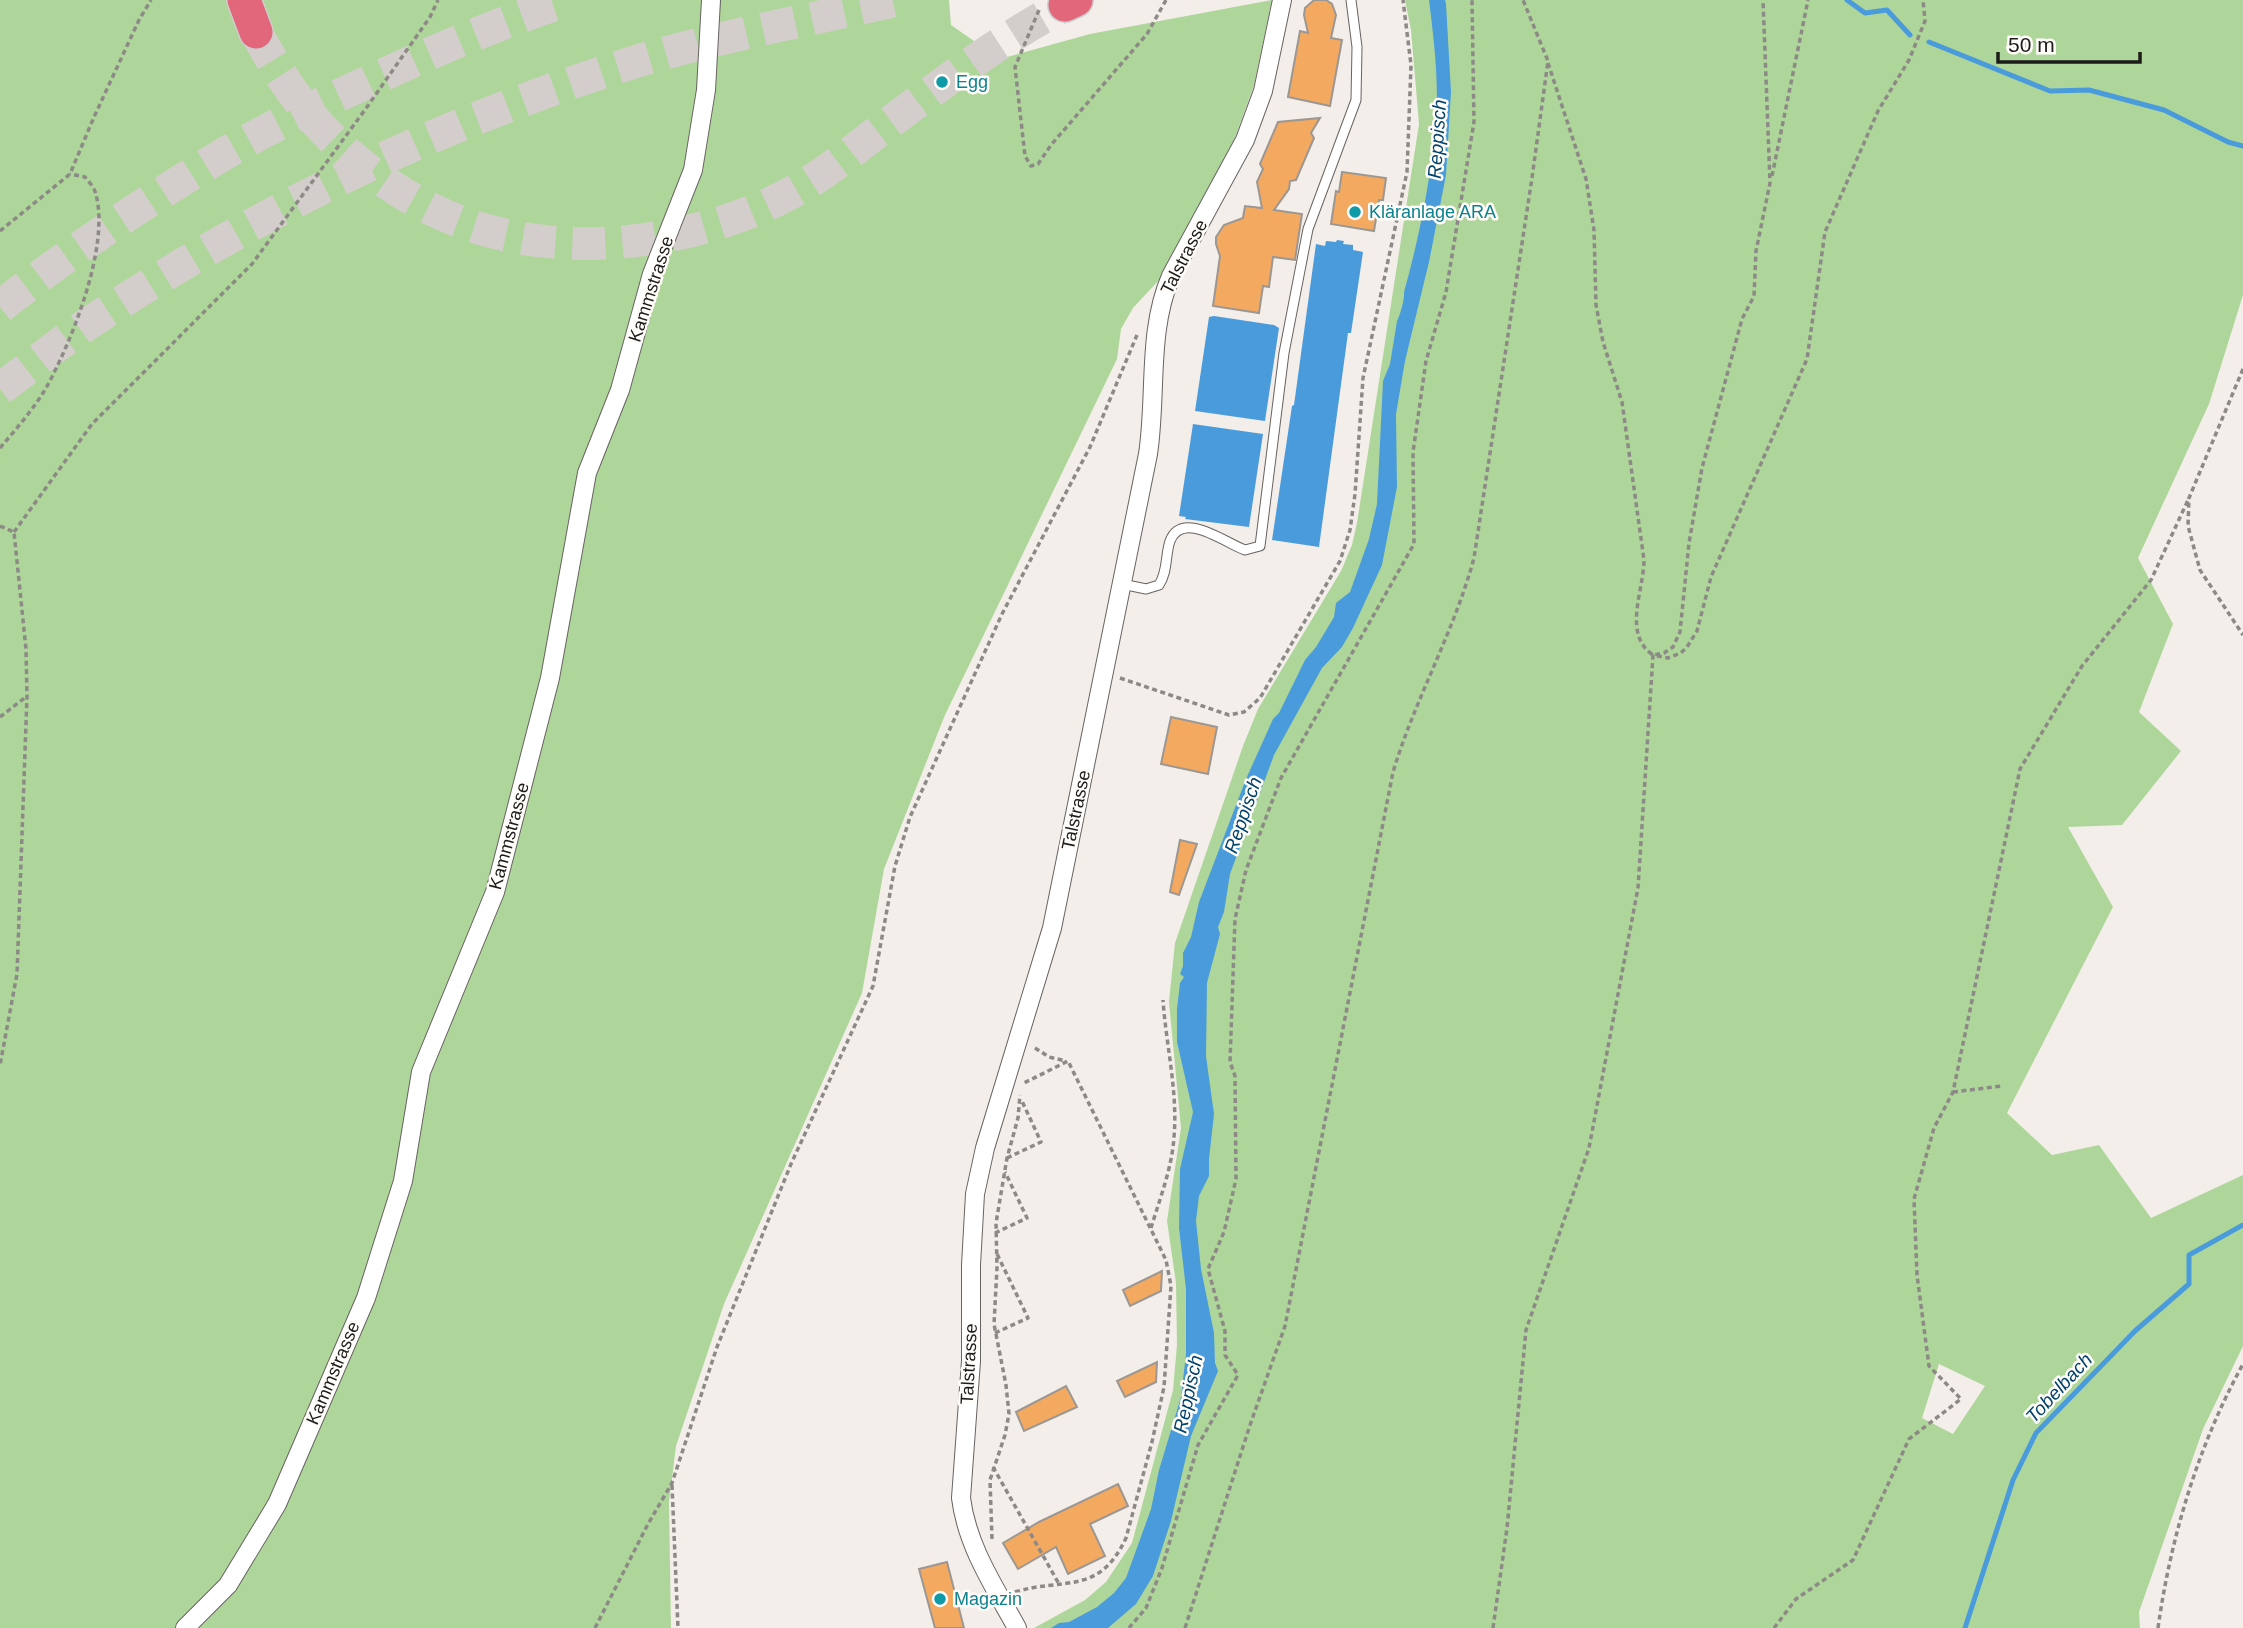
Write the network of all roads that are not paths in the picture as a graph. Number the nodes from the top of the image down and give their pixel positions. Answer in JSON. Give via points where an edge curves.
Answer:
{"nodes":[{"id":1,"x":244,"y":0,"type":"edge"},
{"id":2,"x":711,"y":0,"type":"edge"},
{"id":3,"x":1282,"y":0,"type":"edge"},
{"id":4,"x":1351,"y":0,"type":"edge"},
{"id":5,"x":256,"y":32,"type":"tunnel mouth"},
{"id":6,"x":1122,"y":584,"type":"junction"},
{"id":7,"x":185,"y":1628,"type":"edge"},
{"id":8,"x":1017,"y":1628,"type":"edge"}],
"edges":[{"from":1,"to":5,"type":"highway"},
{"from":2,"to":7,"type":"street","name":"Kammstrasse","via":[[706,90],[693,170],[652,274],[620,390],[587,473],[550,678],[495,891],[421,1072],[403,1181],[366,1298],[278,1504],[228,1585]]},
{"from":3,"to":6,"type":"street","name":"Talstrasse","via":[[1263,91],[1245,140],[1171,276],[1159,312],[1151,435]]},
{"from":4,"to":6,"type":"lane","via":[[1357,47],[1356,100],[1308,229],[1284,353],[1260,546],[1245,550],[1200,528],[1185,529],[1170,540],[1159,585],[1146,589]]},
{"from":6,"to":8,"type":"street","name":"Talstrasse","via":[[1052,928],[985,1149],[973,1212],[971,1361],[961,1498],[970,1537]]}]}
